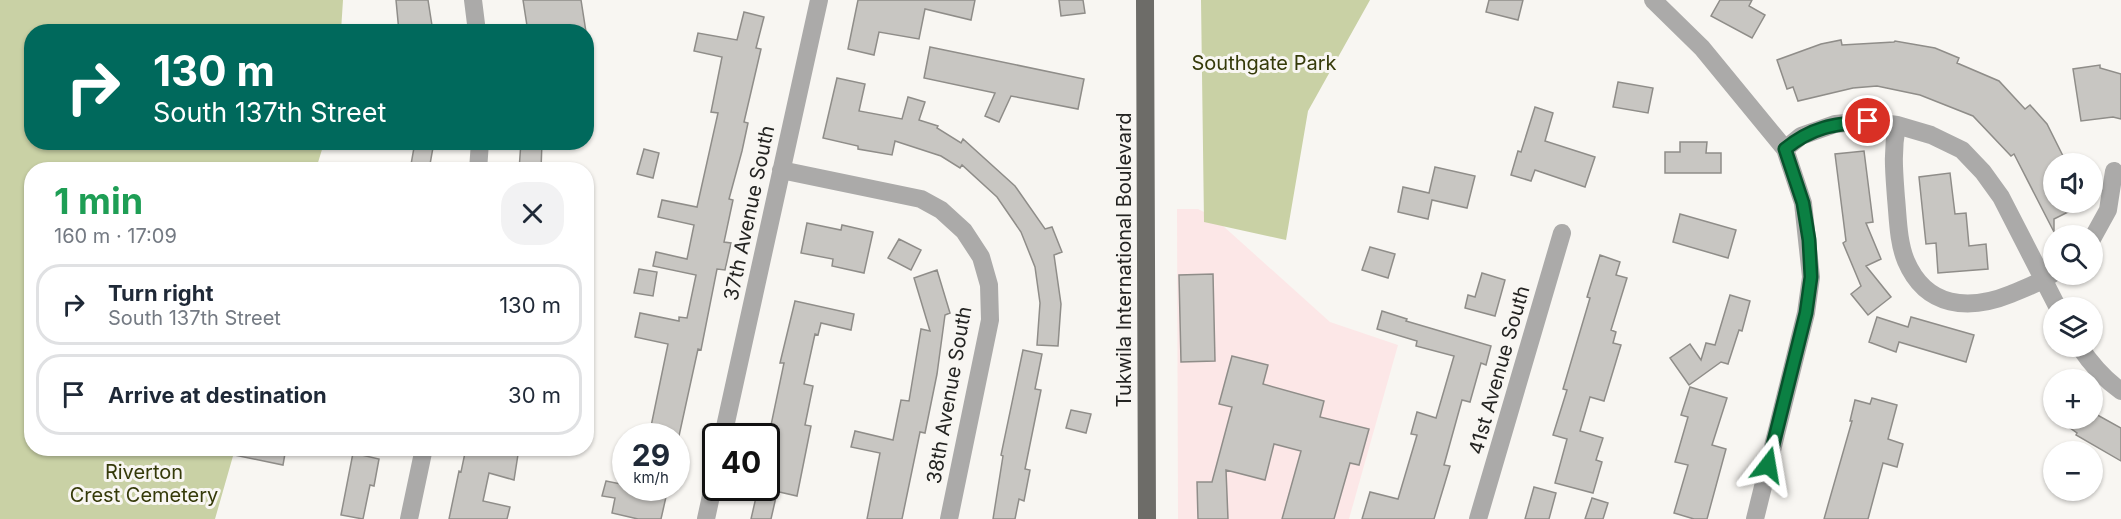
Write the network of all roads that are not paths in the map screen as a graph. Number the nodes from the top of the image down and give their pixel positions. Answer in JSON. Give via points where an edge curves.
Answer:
{"nodes":[{"id":1,"x":473,"y":0,"type":"edge"},
{"id":2,"x":819,"y":0,"type":"edge"},
{"id":3,"x":1145,"y":0,"type":"edge"},
{"id":4,"x":1654,"y":2,"type":"edge"},
{"id":5,"x":476,"y":24,"type":"edge"},
{"id":6,"x":1897,"y":125,"type":"junction"},
{"id":7,"x":1785,"y":149,"type":"junction"},
{"id":8,"x":781,"y":170,"type":"junction"},
{"id":9,"x":2114,"y":171,"type":"dead end"},
{"id":10,"x":2100,"y":225,"type":"edge"},
{"id":11,"x":1562,"y":233,"type":"dead end"},
{"id":12,"x":2043,"y":268,"type":"edge"},
{"id":13,"x":2043,"y":278,"type":"edge"},
{"id":14,"x":2086,"y":357,"type":"edge"},
{"id":15,"x":2121,"y":392,"type":"edge"},
{"id":16,"x":726,"y":423,"type":"edge"},
{"id":17,"x":422,"y":456,"type":"edge"},
{"id":18,"x":710,"y":501,"type":"edge"},
{"id":19,"x":409,"y":519,"type":"edge"},
{"id":20,"x":706,"y":519,"type":"edge"},
{"id":21,"x":949,"y":519,"type":"edge"},
{"id":22,"x":1147,"y":519,"type":"edge"},
{"id":23,"x":1478,"y":519,"type":"edge"},
{"id":24,"x":1755,"y":519,"type":"edge"}],
"edges":[{"from":1,"to":5,"type":"street"},
{"from":2,"to":8,"type":"street","name":"37th Avenue South"},
{"from":3,"to":22,"type":"main road","name":"Tukwila International Boulevard"},
{"from":4,"to":7,"type":"street","via":[[1702,48]]},
{"from":6,"to":7,"type":"street","via":[[1868,121],[1835,124],[1801,136]]},
{"from":6,"to":12,"type":"street","via":[[1962,150],[2001,197]]},
{"from":6,"to":13,"type":"street","via":[[1893,150],[1899,228],[1906,261],[1922,286],[1956,304],[1977,304]]},
{"from":7,"to":24,"type":"street","via":[[1803,203],[1811,277],[1806,313]]},
{"from":8,"to":16,"type":"street","name":"37th Avenue South"},
{"from":8,"to":21,"type":"street","name":"38th Avenue South","via":[[921,200],[941,210],[964,231],[981,257],[989,285],[990,320]]},
{"from":9,"to":10,"type":"street","via":[[2108,210]]},
{"from":11,"to":23,"type":"street","name":"41st Avenue South"},
{"from":14,"to":15,"type":"street"},
{"from":17,"to":19,"type":"street"},
{"from":18,"to":20,"type":"street"}]}
